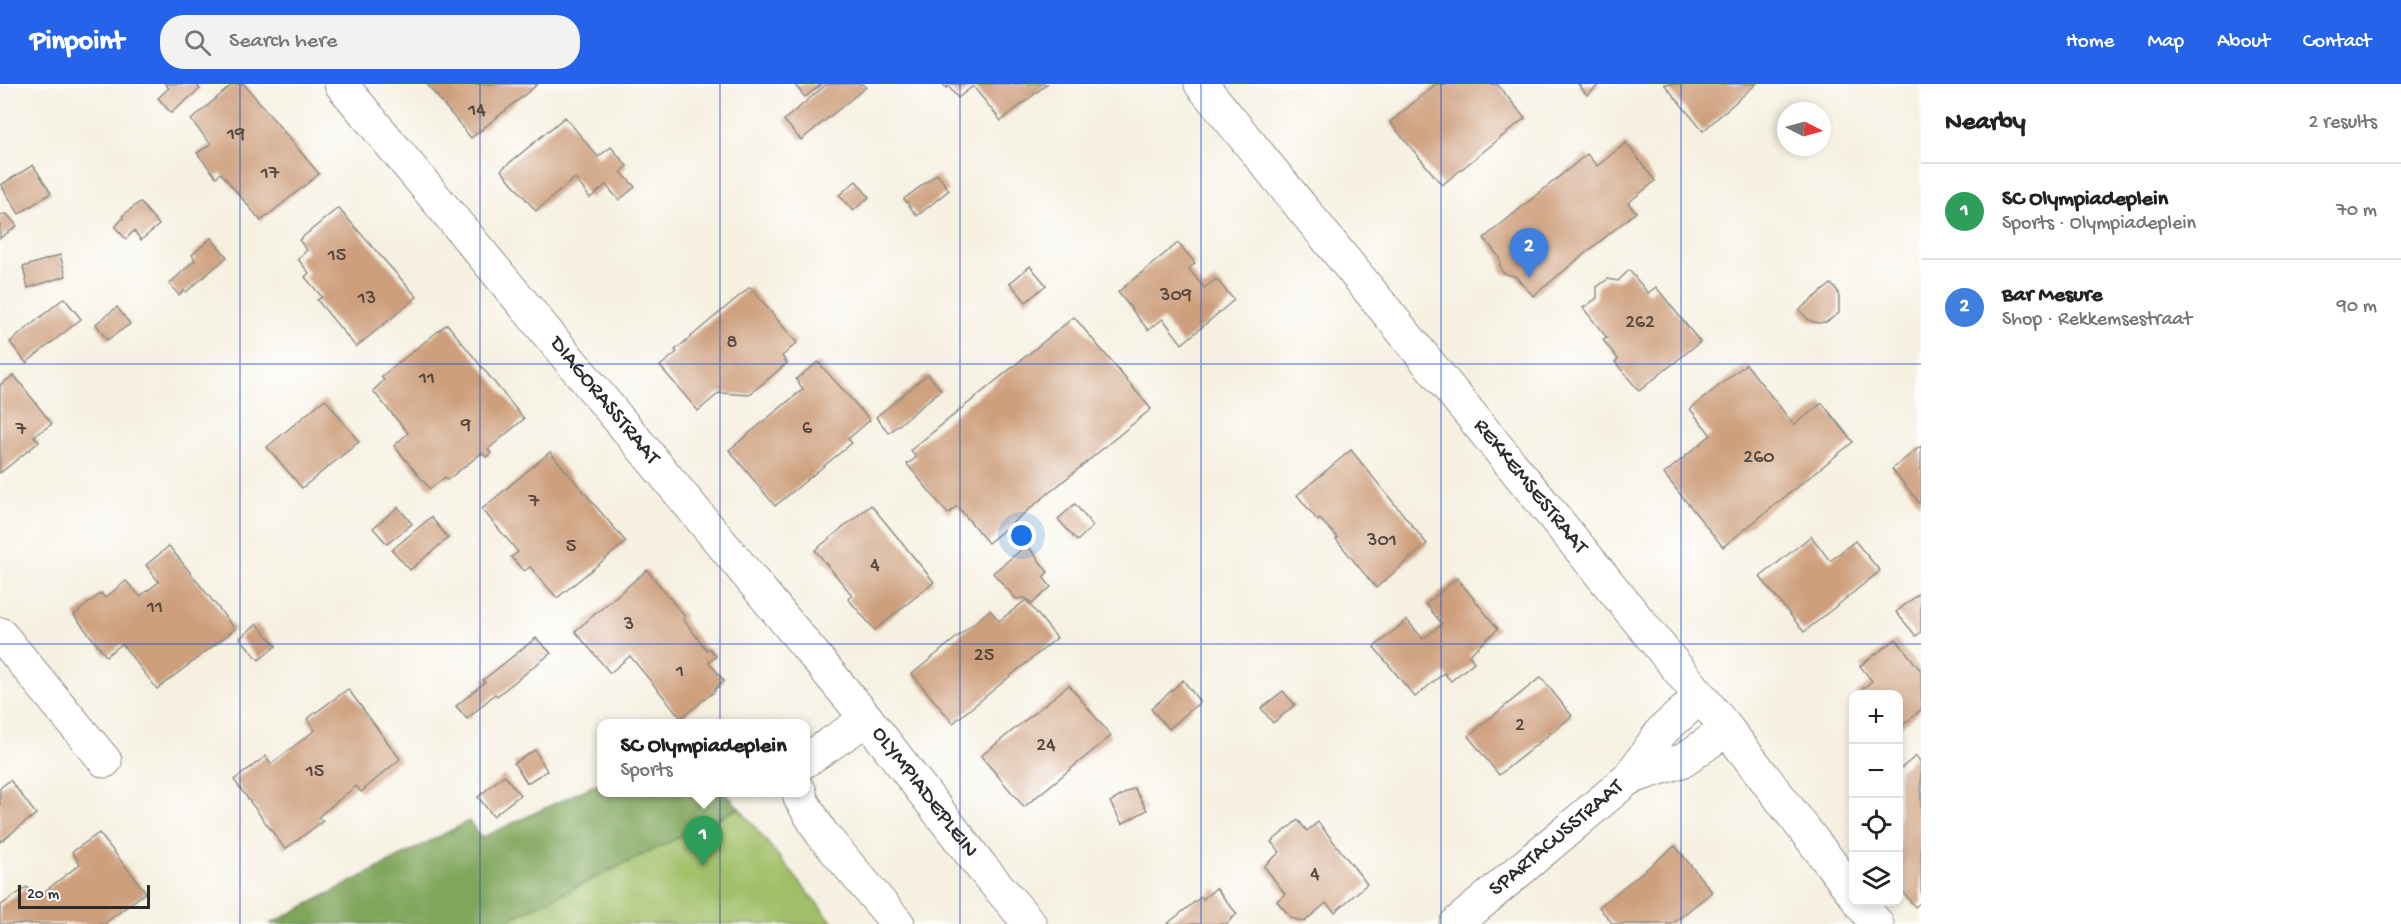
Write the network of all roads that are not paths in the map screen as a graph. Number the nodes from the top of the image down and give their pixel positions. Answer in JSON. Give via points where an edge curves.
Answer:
{"nodes":[{"id":1,"x":341,"y":84,"type":"edge"},
{"id":2,"x":1201,"y":84,"type":"edge"},
{"id":3,"x":0,"y":634,"type":"edge"},
{"id":4,"x":1700,"y":697,"type":"junction"},
{"id":5,"x":867,"y":719,"type":"junction"},
{"id":6,"x":1726,"y":729,"type":"junction"},
{"id":7,"x":810,"y":758,"type":"edge"},
{"id":8,"x":105,"y":761,"type":"dead end"},
{"id":9,"x":1629,"y":778,"type":"junction"},
{"id":10,"x":800,"y":797,"type":"edge"},
{"id":11,"x":1849,"y":888,"type":"edge"},
{"id":12,"x":1862,"y":906,"type":"edge"},
{"id":13,"x":898,"y":924,"type":"edge"},
{"id":14,"x":1030,"y":924,"type":"edge"},
{"id":15,"x":1456,"y":924,"type":"edge"},
{"id":16,"x":1877,"y":924,"type":"edge"}],
"edges":[{"from":1,"to":5,"type":"street","name":"DIAGORASSTRAAT"},
{"from":2,"to":4,"type":"street","name":"REKKEMSESTRAAT"},
{"from":3,"to":8,"type":"street"},
{"from":4,"to":6,"type":"street","name":"REKKEMSESTRAAT"},
{"from":4,"to":9,"type":"street","name":"SPARTACUSSTRAAT","via":[[1662,731]]},
{"from":5,"to":7,"type":"street","name":"OLYMPIADEPLEIN"},
{"from":5,"to":14,"type":"street","name":"OLYMPIADEPLEIN"},
{"from":6,"to":9,"type":"street","name":"SPARTACUSSTRAAT","via":[[1684,760]]},
{"from":6,"to":11,"type":"street","name":"REKKEMSESTRAAT"},
{"from":9,"to":15,"type":"street","name":"SPARTACUSSTRAAT"},
{"from":10,"to":13,"type":"street","via":[[822,834]]},
{"from":12,"to":16,"type":"street"}]}
